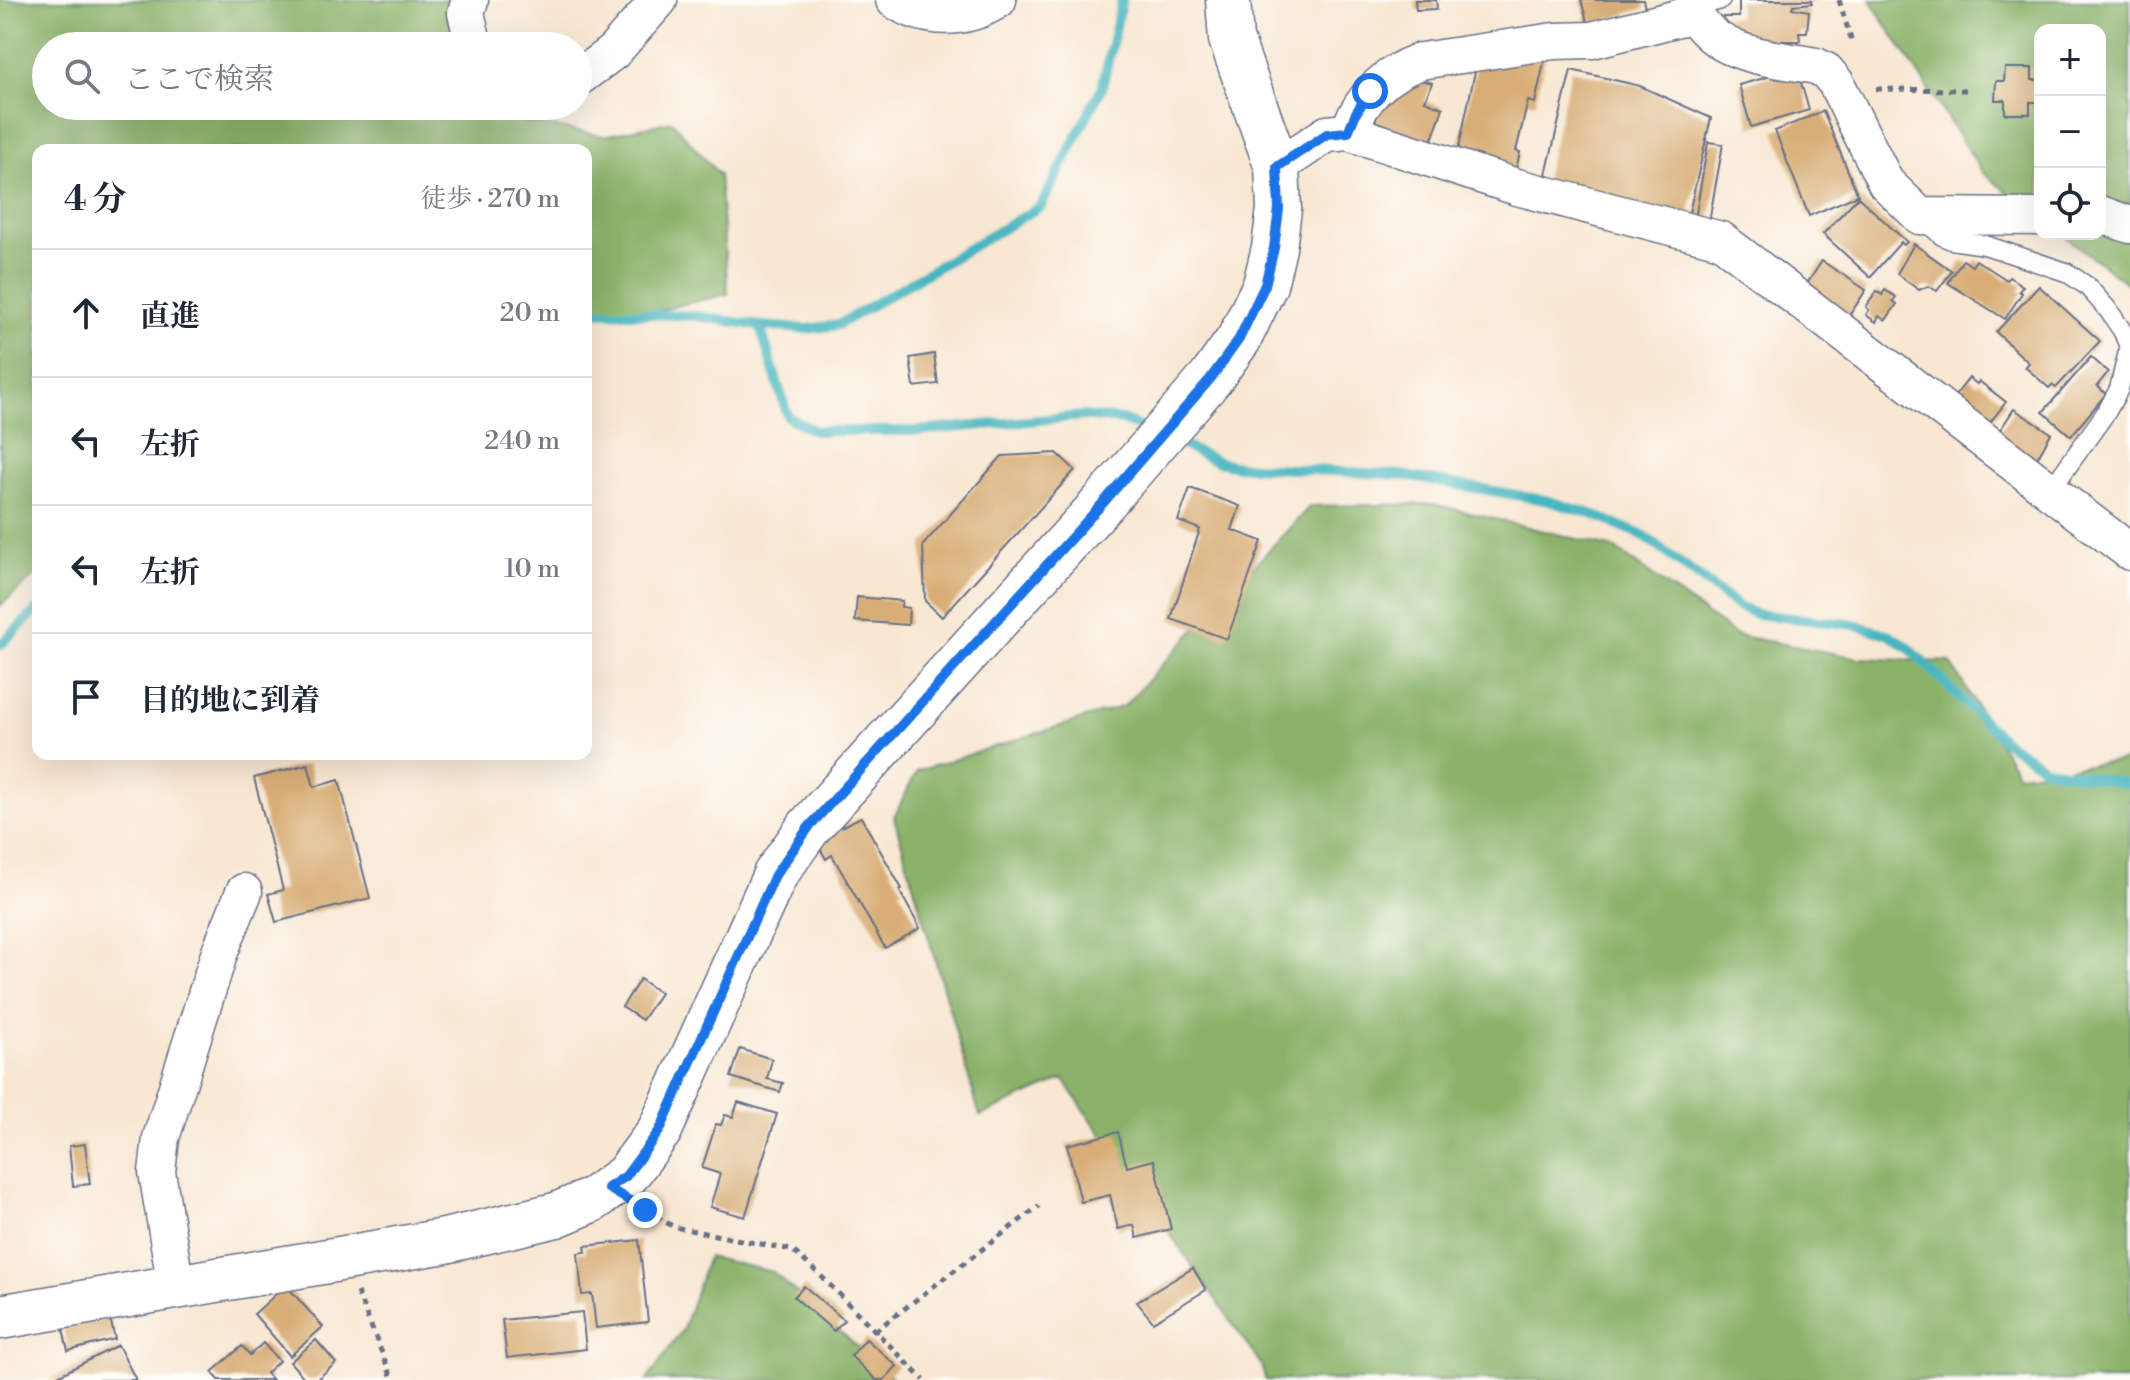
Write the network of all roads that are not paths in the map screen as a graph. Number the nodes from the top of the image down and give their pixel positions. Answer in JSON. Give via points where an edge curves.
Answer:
{"nodes":[{"id":1,"x":470,"y":0,"type":"edge"},
{"id":2,"x":659,"y":0,"type":"edge"},
{"id":3,"x":894,"y":0,"type":"edge"},
{"id":4,"x":998,"y":0,"type":"edge"},
{"id":5,"x":1228,"y":0,"type":"edge"},
{"id":6,"x":1704,"y":5,"type":"edge"},
{"id":7,"x":471,"y":32,"type":"edge"},
{"id":8,"x":592,"y":68,"type":"edge"},
{"id":9,"x":1348,"y":132,"type":"junction"},
{"id":10,"x":1277,"y":167,"type":"junction"},
{"id":11,"x":1920,"y":216,"type":"junction"},
{"id":12,"x":2106,"y":216,"type":"edge"},
{"id":13,"x":2034,"y":217,"type":"edge"},
{"id":14,"x":2130,"y":225,"type":"edge"},
{"id":15,"x":2050,"y":491,"type":"junction"},
{"id":16,"x":2130,"y":552,"type":"edge"},
{"id":17,"x":244,"y":892,"type":"dead end"},
{"id":18,"x":176,"y":1287,"type":"junction"},
{"id":19,"x":0,"y":1317,"type":"edge"}],
"edges":[{"from":1,"to":7,"type":"street","via":[[466,13]]},
{"from":2,"to":8,"type":"street"},
{"from":3,"to":4,"type":"street","via":[[910,11],[953,15],[977,12]]},
{"from":5,"to":10,"type":"street","via":[[1231,39]]},
{"from":6,"to":9,"type":"street","via":[[1592,40],[1421,61],[1370,91]]},
{"from":6,"to":11,"type":"street","via":[[1702,26],[1731,50],[1826,71],[1886,183]]},
{"from":9,"to":10,"type":"street","via":[[1327,134]]},
{"from":9,"to":15,"type":"street","via":[[1517,187],[1721,240]]},
{"from":10,"to":18,"type":"street","via":[[1274,248],[1265,285],[1239,339],[1150,448],[809,827],[775,875],[660,1130],[626,1176],[592,1200],[556,1215],[445,1241]]},
{"from":11,"to":13,"type":"street"},
{"from":11,"to":15,"type":"lane","via":[[1951,240],[1985,245],[2066,272],[2087,286],[2123,332],[2129,347],[2119,389]]},
{"from":12,"to":14,"type":"street"},
{"from":15,"to":16,"type":"street"},
{"from":17,"to":18,"type":"street","via":[[161,1138],[157,1172]]},
{"from":18,"to":19,"type":"street"}]}
